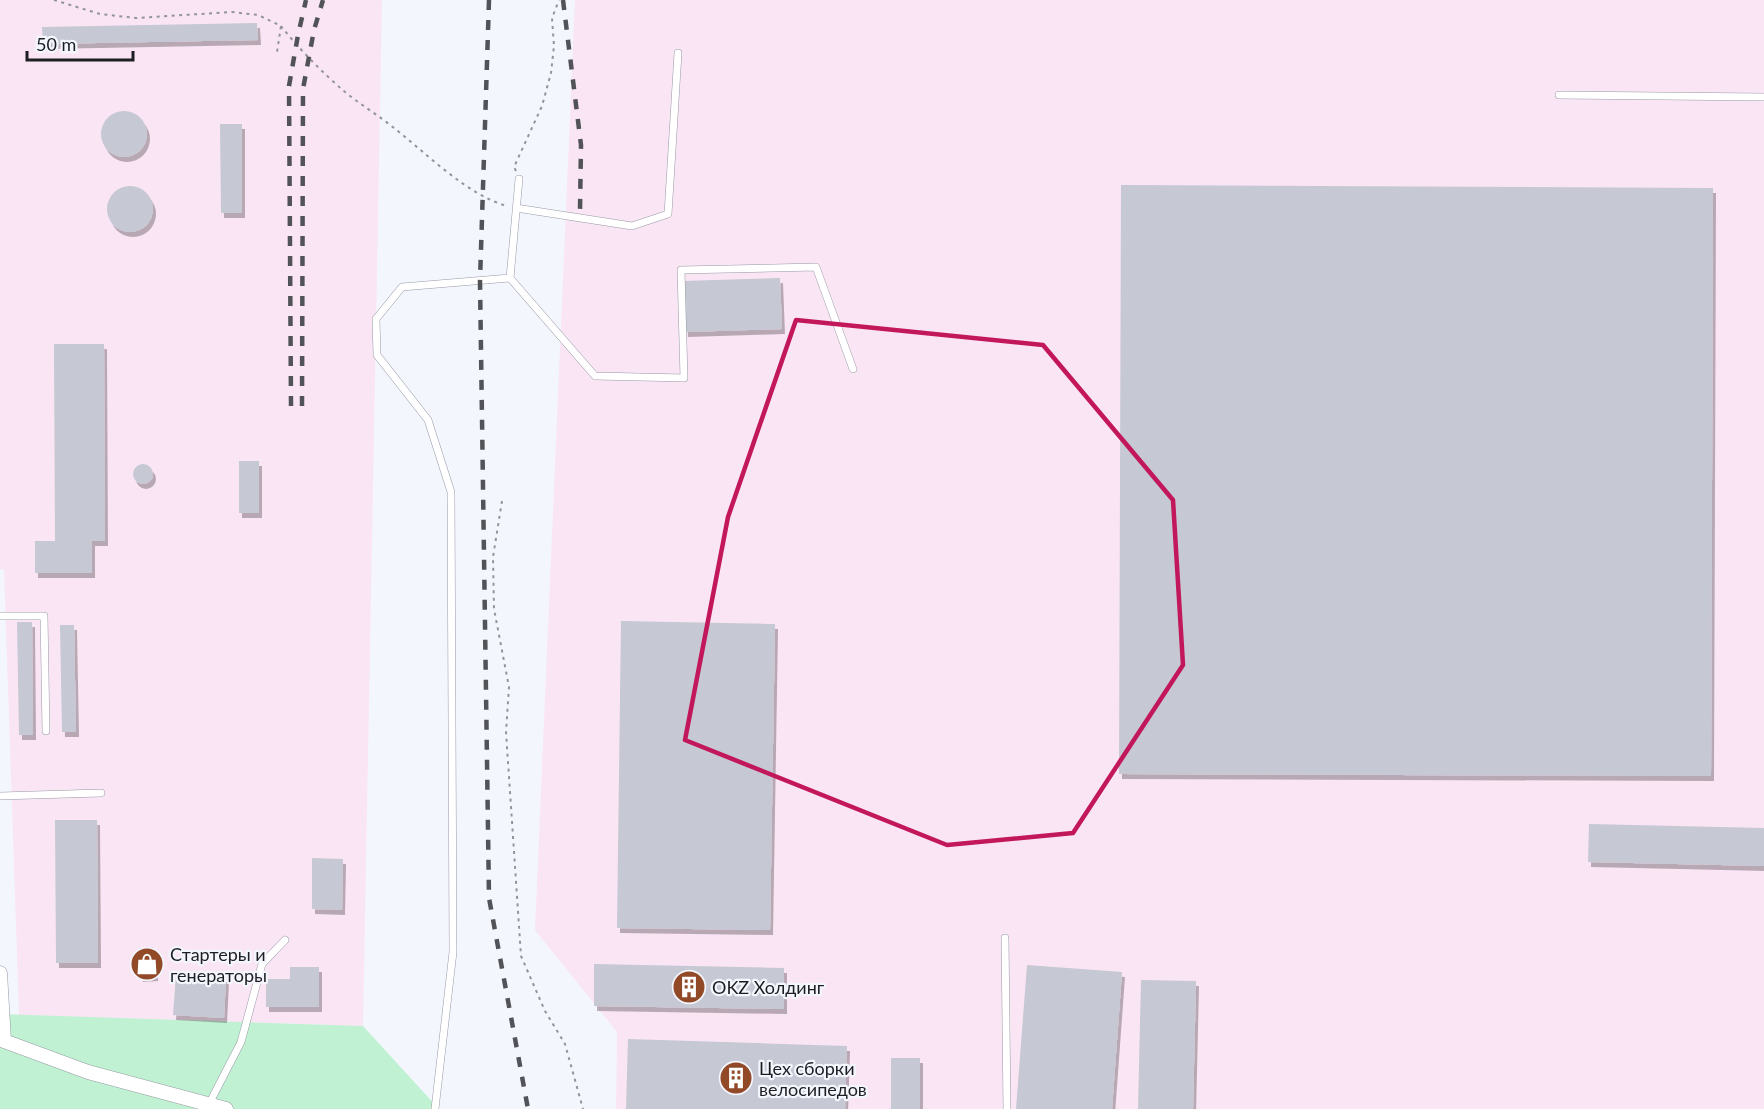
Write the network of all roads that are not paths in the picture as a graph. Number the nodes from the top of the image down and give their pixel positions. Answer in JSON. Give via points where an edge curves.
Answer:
{"nodes":[{"id":1,"x":678,"y":53,"type":"dead end"},
{"id":2,"x":1558,"y":95,"type":"dead end"},
{"id":3,"x":1764,"y":97,"type":"edge"},
{"id":4,"x":519,"y":179,"type":"road end"},
{"id":5,"x":516,"y":208,"type":"junction"},
{"id":6,"x":510,"y":278,"type":"junction"},
{"id":7,"x":853,"y":369,"type":"dead end"},
{"id":8,"x":0,"y":616,"type":"edge"},
{"id":9,"x":46,"y":731,"type":"dead end"},
{"id":10,"x":101,"y":793,"type":"dead end"},
{"id":11,"x":0,"y":796,"type":"edge"},
{"id":12,"x":1005,"y":938,"type":"dead end"},
{"id":13,"x":285,"y":940,"type":"dead end"},
{"id":14,"x":0,"y":973,"type":"edge"},
{"id":15,"x":209,"y":1104,"type":"junction"},
{"id":16,"x":226,"y":1109,"type":"edge"},
{"id":17,"x":435,"y":1109,"type":"edge"},
{"id":18,"x":1007,"y":1109,"type":"edge"}],
"edges":[{"from":1,"to":5,"type":"lane","via":[[668,214],[632,226]]},
{"from":2,"to":3,"type":"lane"},
{"from":4,"to":5,"type":"lane"},
{"from":5,"to":6,"type":"lane"},
{"from":6,"to":7,"type":"lane","via":[[595,376],[684,378],[681,270],[816,267]]},
{"from":6,"to":17,"type":"lane","via":[[402,287],[375,319],[377,355],[428,420],[452,492],[453,952]]},
{"from":8,"to":9,"type":"lane","via":[[44,616]]},
{"from":10,"to":11,"type":"lane"},
{"from":12,"to":18,"type":"lane"},
{"from":13,"to":15,"type":"lane","via":[[262,964],[241,1042]]},
{"from":14,"to":15,"type":"street","via":[[4,1041],[88,1072]]},
{"from":15,"to":16,"type":"street"}]}
